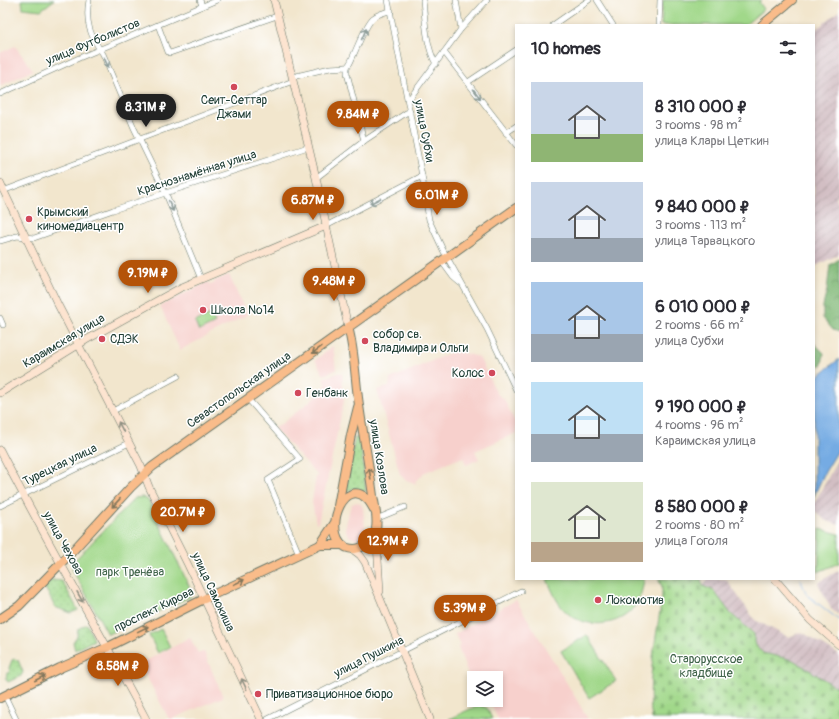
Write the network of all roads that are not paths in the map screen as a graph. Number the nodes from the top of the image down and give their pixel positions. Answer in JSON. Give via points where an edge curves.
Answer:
{"nodes":[{"id":1,"x":89,"y":0,"type":"edge"},
{"id":2,"x":200,"y":0,"type":"edge"},
{"id":3,"x":217,"y":0,"type":"edge"},
{"id":4,"x":274,"y":0,"type":"edge"},
{"id":5,"x":388,"y":0,"type":"edge"},
{"id":6,"x":422,"y":0,"type":"edge"},
{"id":7,"x":456,"y":0,"type":"edge"},
{"id":8,"x":487,"y":0,"type":"edge"},
{"id":9,"x":589,"y":0,"type":"edge"},
{"id":10,"x":597,"y":0,"type":"edge"},
{"id":11,"x":660,"y":0,"type":"edge"},
{"id":12,"x":792,"y":0,"type":"edge"},
{"id":13,"x":202,"y":6,"type":"junction"},
{"id":14,"x":391,"y":11,"type":"junction"},
{"id":15,"x":277,"y":16,"type":"junction"},
{"id":16,"x":554,"y":24,"type":"edge"},
{"id":17,"x":613,"y":24,"type":"edge"},
{"id":18,"x":659,"y":24,"type":"edge"},
{"id":19,"x":763,"y":24,"type":"edge"},
{"id":20,"x":158,"y":25,"type":"junction"},
{"id":21,"x":461,"y":29,"type":"junction"},
{"id":22,"x":99,"y":50,"type":"junction"},
{"id":23,"x":515,"y":51,"type":"edge"},
{"id":24,"x":444,"y":52,"type":"junction"},
{"id":25,"x":436,"y":64,"type":"junction"},
{"id":26,"x":347,"y":67,"type":"junction"},
{"id":27,"x":292,"y":79,"type":"junction"},
{"id":28,"x":468,"y":82,"type":"junction"},
{"id":29,"x":0,"y":94,"type":"edge"},
{"id":30,"x":408,"y":99,"type":"junction"},
{"id":31,"x":410,"y":112,"type":"junction"},
{"id":32,"x":515,"y":127,"type":"edge"},
{"id":33,"x":506,"y":133,"type":"junction"},
{"id":34,"x":140,"y":140,"type":"junction"},
{"id":35,"x":364,"y":141,"type":"junction"},
{"id":36,"x":515,"y":144,"type":"edge"},
{"id":37,"x":308,"y":147,"type":"junction"},
{"id":38,"x":422,"y":176,"type":"junction"},
{"id":39,"x":316,"y":178,"type":"junction"},
{"id":40,"x":2,"y":187,"type":"edge"},
{"id":41,"x":166,"y":194,"type":"junction"},
{"id":42,"x":515,"y":209,"type":"edge"},
{"id":43,"x":326,"y":226,"type":"junction"},
{"id":44,"x":26,"y":237,"type":"junction"},
{"id":45,"x":0,"y":242,"type":"edge"},
{"id":46,"x":447,"y":261,"type":"junction"},
{"id":47,"x":200,"y":279,"type":"junction"},
{"id":48,"x":461,"y":283,"type":"junction"},
{"id":49,"x":0,"y":318,"type":"edge"},
{"id":50,"x":3,"y":325,"type":"dead end"},
{"id":51,"x":348,"y":327,"type":"junction"},
{"id":52,"x":78,"y":344,"type":"junction"},
{"id":53,"x":178,"y":376,"type":"dead end"},
{"id":54,"x":515,"y":388,"type":"edge"},
{"id":55,"x":0,"y":393,"type":"edge"},
{"id":56,"x":248,"y":399,"type":"junction"},
{"id":57,"x":359,"y":405,"type":"junction"},
{"id":58,"x":113,"y":411,"type":"junction"},
{"id":59,"x":364,"y":434,"type":"junction"},
{"id":60,"x":351,"y":435,"type":"junction"},
{"id":61,"x":129,"y":443,"type":"junction"},
{"id":62,"x":0,"y":450,"type":"edge"},
{"id":63,"x":144,"y":475,"type":"junction"},
{"id":64,"x":23,"y":494,"type":"junction"},
{"id":65,"x":0,"y":506,"type":"edge"},
{"id":66,"x":405,"y":507,"type":"dead end"},
{"id":67,"x":337,"y":508,"type":"junction"},
{"id":68,"x":376,"y":520,"type":"junction"},
{"id":69,"x":334,"y":524,"type":"junction"},
{"id":70,"x":320,"y":545,"type":"junction"},
{"id":71,"x":343,"y":546,"type":"junction"},
{"id":72,"x":352,"y":549,"type":"junction"},
{"id":73,"x":299,"y":554,"type":"junction"},
{"id":74,"x":60,"y":563,"type":"junction"},
{"id":75,"x":776,"y":580,"type":"edge"},
{"id":76,"x":521,"y":591,"type":"dead end"},
{"id":77,"x":380,"y":598,"type":"junction"},
{"id":78,"x":204,"y":599,"type":"junction"},
{"id":79,"x":2,"y":619,"type":"edge"},
{"id":80,"x":839,"y":645,"type":"edge"},
{"id":81,"x":108,"y":646,"type":"junction"},
{"id":82,"x":401,"y":652,"type":"junction"},
{"id":83,"x":2,"y":697,"type":"edge"},
{"id":84,"x":16,"y":719,"type":"edge"},
{"id":85,"x":146,"y":719,"type":"edge"},
{"id":86,"x":261,"y":719,"type":"edge"},
{"id":87,"x":268,"y":719,"type":"edge"},
{"id":88,"x":430,"y":719,"type":"edge"}],
"edges":[{"from":1,"to":22,"type":"street","via":[[88,25]]},
{"from":2,"to":13,"type":"street"},
{"from":3,"to":13,"type":"street","name":"улица Футболистов"},
{"from":4,"to":15,"type":"main road","name":"улица Козлова"},
{"from":5,"to":14,"type":"street","name":"улица Субхи"},
{"from":6,"to":25,"type":"street","via":[[429,43]]},
{"from":7,"to":21,"type":"street"},
{"from":8,"to":21,"type":"street"},
{"from":9,"to":16,"type":"street"},
{"from":10,"to":17,"type":"street"},
{"from":11,"to":18,"type":"street"},
{"from":12,"to":19,"type":"main road"},
{"from":13,"to":20,"type":"street","name":"улица Футболистов"},
{"from":26,"to":14,"type":"street","one_way":true,"via":[[372,19]]},
{"from":14,"to":30,"type":"street","name":"улица Субхи"},
{"from":15,"to":20,"type":"street","via":[[171,53],[168,52]]},
{"from":15,"to":27,"type":"main road","name":"улица Козлова"},
{"from":20,"to":22,"type":"street","name":"улица Футболистов"},
{"from":21,"to":24,"type":"street"},
{"from":22,"to":29,"type":"street","name":"улица Футболистов"},
{"from":22,"to":34,"type":"street","one_way":true},
{"from":23,"to":28,"type":"street"},
{"from":24,"to":25,"type":"street"},
{"from":24,"to":28,"type":"street"},
{"from":25,"to":30,"type":"street"},
{"from":26,"to":27,"type":"street","via":[[339,66]]},
{"from":26,"to":35,"type":"street"},
{"from":27,"to":34,"type":"street"},
{"from":27,"to":37,"type":"main road","name":"улица Козлова"},
{"from":28,"to":33,"type":"street","one_way":true},
{"from":30,"to":31,"type":"street","name":"улица Субхи"},
{"from":31,"to":35,"type":"street"},
{"from":31,"to":38,"type":"street","name":"улица Субхи"},
{"from":32,"to":33,"type":"street"},
{"from":33,"to":36,"type":"street"},
{"from":34,"to":40,"type":"street"},
{"from":34,"to":41,"type":"street"},
{"from":35,"to":39,"type":"street"},
{"from":37,"to":39,"type":"main road","name":"улица Козлова"},
{"from":37,"to":41,"type":"street","name":"Краснознамённая улица"},
{"from":38,"to":43,"type":"street","name":"Караимская улица","one_way":true},
{"from":38,"to":46,"type":"street","name":"улица Субхи","via":[[429,220]]},
{"from":39,"to":43,"type":"main road","name":"улица Козлова"},
{"from":40,"to":44,"type":"main road","name":"улица Самокиша"},
{"from":41,"to":44,"type":"street","name":"Краснознамённая улица","via":[[34,238]]},
{"from":41,"to":47,"type":"street","one_way":true},
{"from":42,"to":46,"type":"main road","name":"Севастопольская улица"},
{"from":43,"to":47,"type":"main road","name":"Караимская улица"},
{"from":43,"to":51,"type":"main road","name":"улица Козлова"},
{"from":44,"to":45,"type":"street","name":"Краснознамённая улица","via":[[17,236]]},
{"from":44,"to":52,"type":"main road","name":"улица Самокиша"},
{"from":46,"to":48,"type":"street"},
{"from":46,"to":48,"type":"street","via":[[453,277]]},
{"from":46,"to":51,"type":"main road","name":"Севастопольская улица"},
{"from":47,"to":52,"type":"main road","name":"Караимская улица"},
{"from":48,"to":54,"type":"street"},
{"from":49,"to":50,"type":"street"},
{"from":51,"to":56,"type":"main road","name":"Севастопольская улица","one_way":true},
{"from":51,"to":57,"type":"main road","name":"улица Козлова"},
{"from":52,"to":55,"type":"main road","name":"Караимская улица"},
{"from":52,"to":58,"type":"main road","name":"улица Самокиша"},
{"from":53,"to":58,"type":"street"},
{"from":56,"to":63,"type":"main road","name":"Севастопольская улица"},
{"from":56,"to":73,"type":"street","via":[[300,459],[268,480]]},
{"from":57,"to":59,"type":"main road","name":"улица Козлова"},
{"from":57,"to":60,"type":"main road","name":"улица Козлова"},
{"from":61,"to":58,"type":"main road","name":"улица Самокиша","one_way":true},
{"from":59,"to":60,"type":"main road","via":[[357,432]]},
{"from":68,"to":59,"type":"main road","name":"улица Козлова","one_way":true},
{"from":60,"to":67,"type":"main road","name":"улица Козлова"},
{"from":61,"to":63,"type":"main road","name":"улица Самокиша"},
{"from":61,"to":64,"type":"street","name":"Турецкая улица"},
{"from":62,"to":64,"type":"main road","name":"улица Чехова"},
{"from":63,"to":74,"type":"main road","name":"Севастопольская улица","one_way":true},
{"from":63,"to":78,"type":"main road","name":"улица Самокиша"},
{"from":64,"to":65,"type":"street","name":"Турецкая улица"},
{"from":64,"to":74,"type":"main road","name":"улица Чехова"},
{"from":66,"to":68,"type":"street"},
{"from":67,"to":68,"type":"main road","via":[[344,499],[356,494],[366,498]]},
{"from":67,"to":69,"type":"main road"},
{"from":68,"to":72,"type":"main road","via":[[373,536],[365,545]]},
{"from":68,"to":77,"type":"main road"},
{"from":69,"to":70,"type":"main road"},
{"from":69,"to":71,"type":"main road"},
{"from":70,"to":71,"type":"main road","name":"проспект Кирова"},
{"from":70,"to":73,"type":"main road","name":"проспект Кирова"},
{"from":71,"to":72,"type":"main road"},
{"from":72,"to":77,"type":"main road","via":[[365,562]]},
{"from":78,"to":73,"type":"main road","name":"проспект Кирова","one_way":true},
{"from":74,"to":79,"type":"main road","name":"Севастопольская улица","via":[[19,606]]},
{"from":74,"to":81,"type":"main road","name":"улица Чехова","one_way":true},
{"from":75,"to":80,"type":"main road","via":[[810,620]]},
{"from":76,"to":82,"type":"street","name":"улица Пушкина"},
{"from":77,"to":82,"type":"main road"},
{"from":81,"to":78,"type":"main road","name":"проспект Кирова","one_way":true},
{"from":86,"to":78,"type":"main road","name":"улица Самокиша","one_way":true},
{"from":83,"to":81,"type":"main road","name":"проспект Кирова","one_way":true},
{"from":81,"to":85,"type":"main road","name":"улица Чехова"},
{"from":82,"to":87,"type":"street","name":"улица Пушкина"},
{"from":82,"to":88,"type":"main road"},
{"from":83,"to":84,"type":"street"}]}
